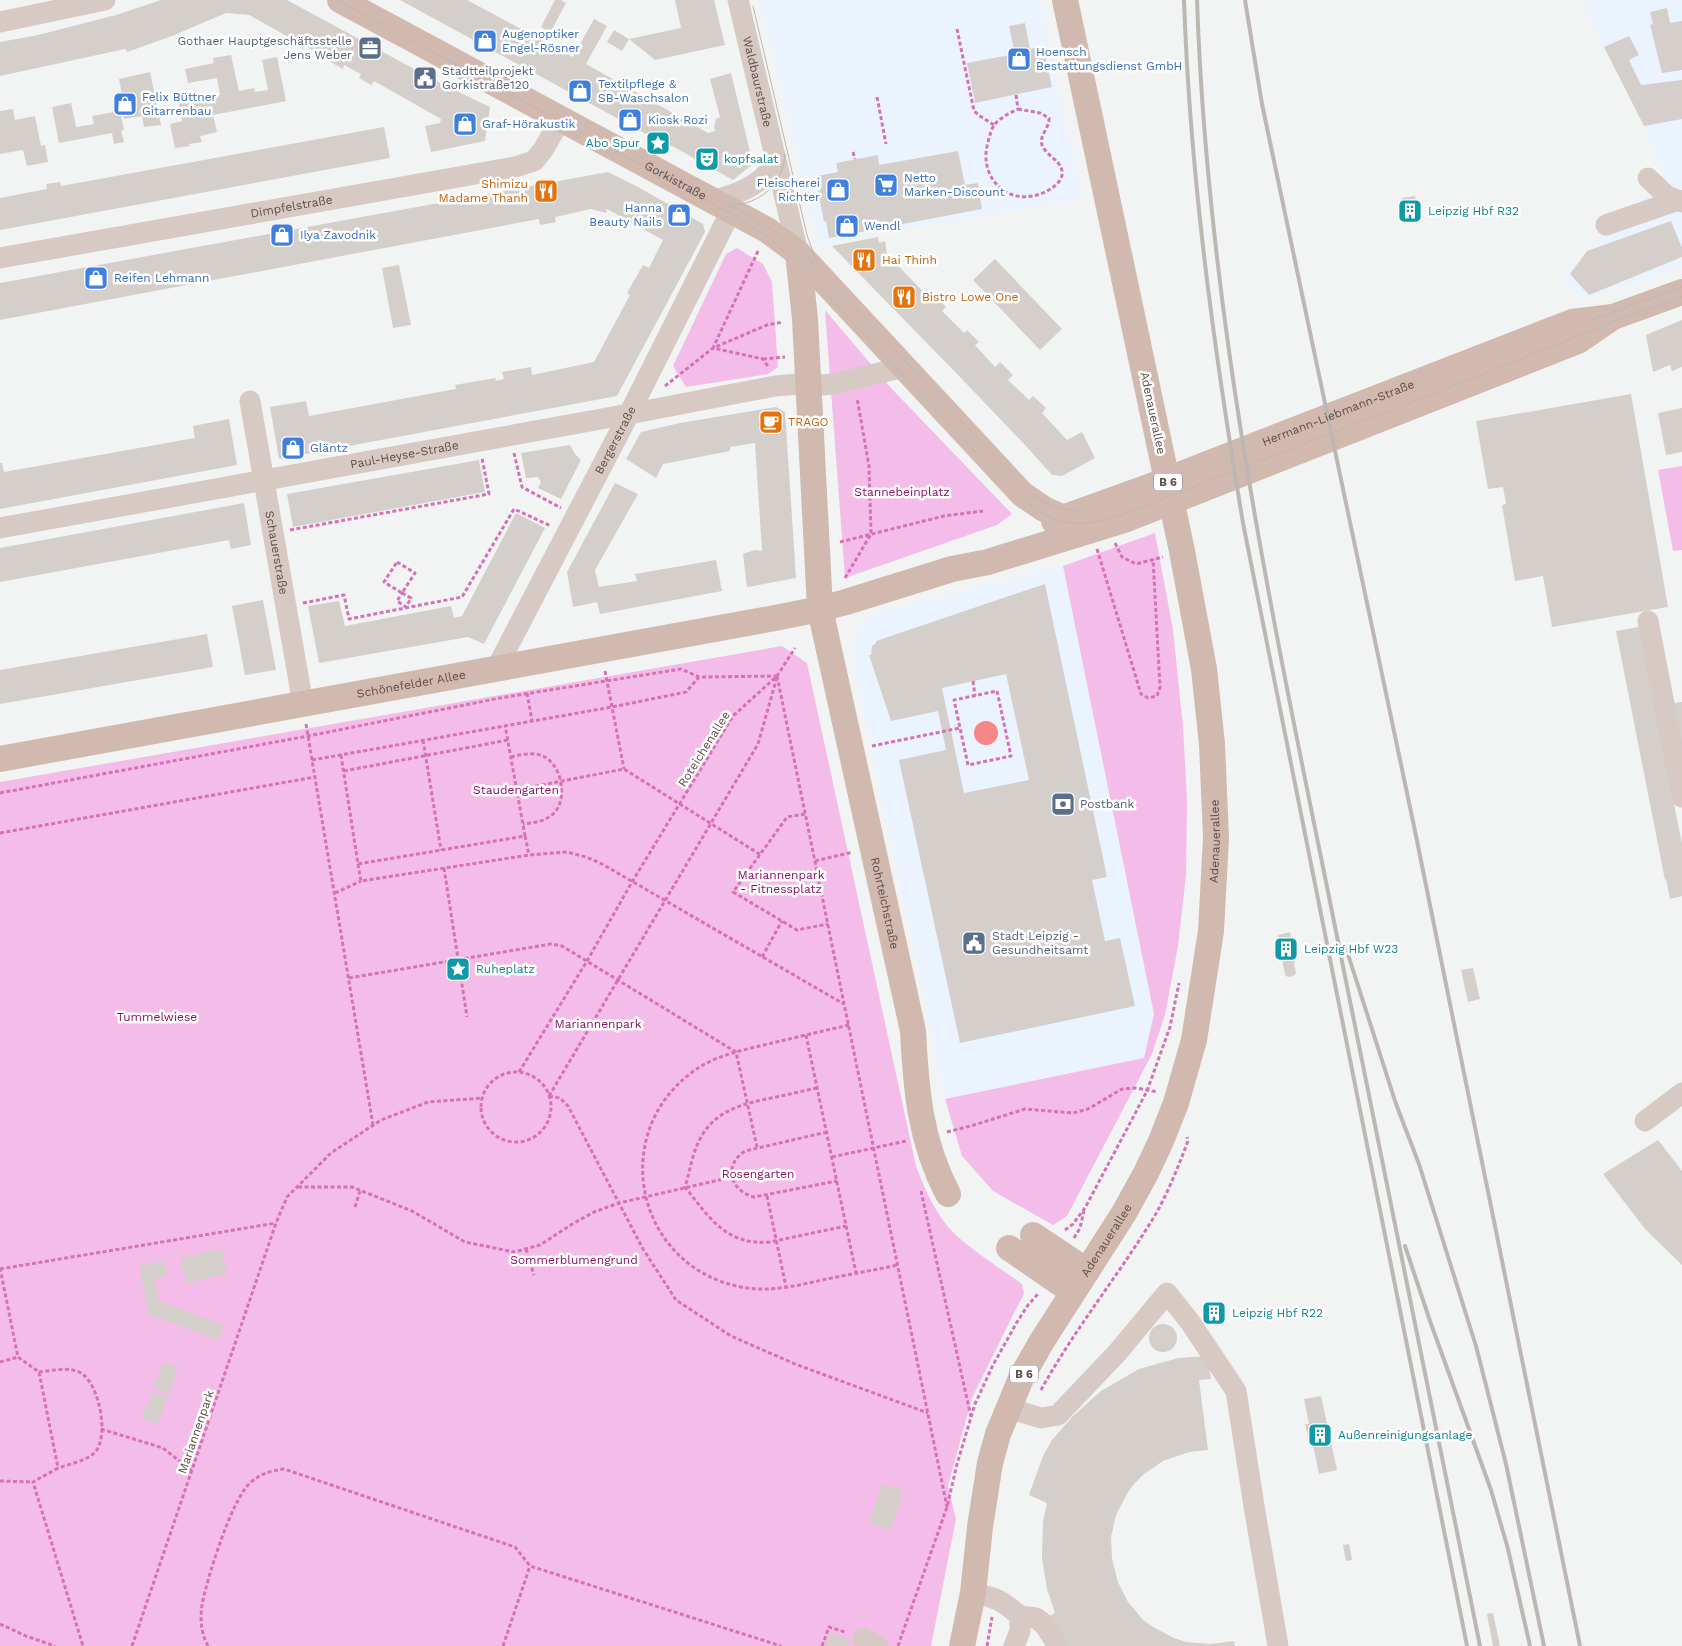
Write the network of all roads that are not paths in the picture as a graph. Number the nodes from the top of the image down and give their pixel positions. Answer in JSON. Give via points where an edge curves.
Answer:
{"nodes":[{"id":1,"x":105,"y":0,"type":"edge"},
{"id":2,"x":340,"y":0,"type":"edge"},
{"id":3,"x":738,"y":0,"type":"edge"},
{"id":4,"x":1065,"y":0,"type":"edge"},
{"id":5,"x":0,"y":22,"type":"edge"},
{"id":6,"x":561,"y":120,"type":"junction"},
{"id":7,"x":776,"y":163,"type":"junction"},
{"id":8,"x":1648,"y":178,"type":"dead end"},
{"id":9,"x":1680,"y":201,"type":"edge"},
{"id":10,"x":721,"y":206,"type":"junction"},
{"id":11,"x":1606,"y":225,"type":"dead end"},
{"id":12,"x":798,"y":253,"type":"junction"},
{"id":13,"x":0,"y":258,"type":"edge"},
{"id":14,"x":1682,"y":292,"type":"edge"},
{"id":15,"x":904,"y":367,"type":"junction"},
{"id":16,"x":809,"y":384,"type":"junction"},
{"id":17,"x":250,"y":401,"type":"dead end"},
{"id":18,"x":629,"y":414,"type":"junction"},
{"id":19,"x":263,"y":480,"type":"junction"},
{"id":20,"x":1065,"y":525,"type":"junction"},
{"id":21,"x":0,"y":528,"type":"edge"},
{"id":22,"x":820,"y":609,"type":"junction"},
{"id":23,"x":1648,"y":620,"type":"dead end"},
{"id":24,"x":496,"y":669,"type":"junction"},
{"id":25,"x":303,"y":704,"type":"junction"},
{"id":26,"x":0,"y":759,"type":"edge"},
{"id":27,"x":1682,"y":797,"type":"edge"},
{"id":28,"x":1682,"y":1093,"type":"edge"},
{"id":29,"x":1645,"y":1121,"type":"dead end"},
{"id":30,"x":948,"y":1194,"type":"dead end"},
{"id":31,"x":1033,"y":1235,"type":"road end"},
{"id":32,"x":1009,"y":1248,"type":"dead end"},
{"id":33,"x":1087,"y":1271,"type":"junction"},
{"id":34,"x":1073,"y":1292,"type":"junction"},
{"id":35,"x":1018,"y":1411,"type":"junction"},
{"id":36,"x":984,"y":1595,"type":"junction"},
{"id":37,"x":1020,"y":1616,"type":"junction"},
{"id":38,"x":962,"y":1646,"type":"edge"},
{"id":39,"x":1014,"y":1646,"type":"edge"},
{"id":40,"x":1058,"y":1646,"type":"edge"},
{"id":41,"x":1278,"y":1646,"type":"edge"}],
"edges":[{"from":1,"to":5,"type":"street"},
{"from":2,"to":6,"type":"main road","name":"Gorkistraße"},
{"from":3,"to":7,"type":"street","name":"Waldbaurstraße"},
{"from":4,"to":33,"type":"main road","name":"Adenauerallee","number":"B 6","via":[[1195,615],[1212,744],[1216,838],[1211,932],[1194,1040],[1161,1141],[1124,1213]]},
{"from":6,"to":10,"type":"main road","name":"Gorkistraße"},
{"from":6,"to":13,"type":"street","name":"Dimpfelstraße","via":[[534,161],[516,167]]},
{"from":7,"to":10,"type":"street","via":[[748,189]]},
{"from":7,"to":12,"type":"street","name":"Waldbaurstraße"},
{"from":8,"to":9,"type":"street","via":[[1667,196]]},
{"from":9,"to":11,"type":"street"},
{"from":10,"to":12,"type":"main road","name":"Gorkistraße","via":[[767,230]]},
{"from":10,"to":18,"type":"street","name":"Bergerstraße"},
{"from":12,"to":15,"type":"main road"},
{"from":12,"to":16,"type":"main road"},
{"from":14,"to":20,"type":"main road","name":"Hermann-Liebmann-Straße","via":[[1602,318],[1572,322],[1492,362],[1145,498]]},
{"from":15,"to":16,"type":"street","via":[[828,385]]},
{"from":15,"to":20,"type":"main road","via":[[1022,494]]},
{"from":16,"to":18,"type":"street","name":"Paul-Heyse-Straße","via":[[775,386]]},
{"from":16,"to":22,"type":"main road"},
{"from":17,"to":19,"type":"street","name":"Schauerstraße"},
{"from":18,"to":19,"type":"street","name":"Paul-Heyse-Straße"},
{"from":18,"to":24,"type":"street","name":"Bergerstraße"},
{"from":19,"to":21,"type":"street","name":"Paul-Heyse-Straße"},
{"from":19,"to":25,"type":"street","name":"Schauerstraße"},
{"from":20,"to":22,"type":"main road","via":[[988,562],[952,569]]},
{"from":22,"to":24,"type":"main road","name":"Schönefelder Allee"},
{"from":22,"to":30,"type":"main road","name":"Rohrteichstraße","via":[[912,1032],[916,1086],[925,1138]]},
{"from":23,"to":27,"type":"street"},
{"from":24,"to":25,"type":"main road","name":"Schönefelder Allee"},
{"from":25,"to":26,"type":"main road","name":"Schönefelder Allee"},
{"from":28,"to":29,"type":"street"},
{"from":31,"to":33,"type":"main road"},
{"from":32,"to":34,"type":"main road"},
{"from":33,"to":34,"type":"main road","name":"Adenauerallee","number":"B 6"},
{"from":34,"to":35,"type":"main road","name":"Adenauerallee","number":"B 6","via":[[1026,1369]]},
{"from":35,"to":36,"type":"main road","name":"Adenauerallee","number":"B 6","via":[[990,1462],[980,1527]]},
{"from":35,"to":41,"type":"street","via":[[1041,1418],[1058,1415],[1117,1353],[1167,1293],[1236,1391]]},
{"from":36,"to":37,"type":"street","via":[[1002,1601]]},
{"from":36,"to":38,"type":"main road","name":"Adenauerallee","number":"B 6"},
{"from":37,"to":39,"type":"street","via":[[1020,1631]]},
{"from":37,"to":40,"type":"street","via":[[1036,1618],[1044,1624]]}]}
